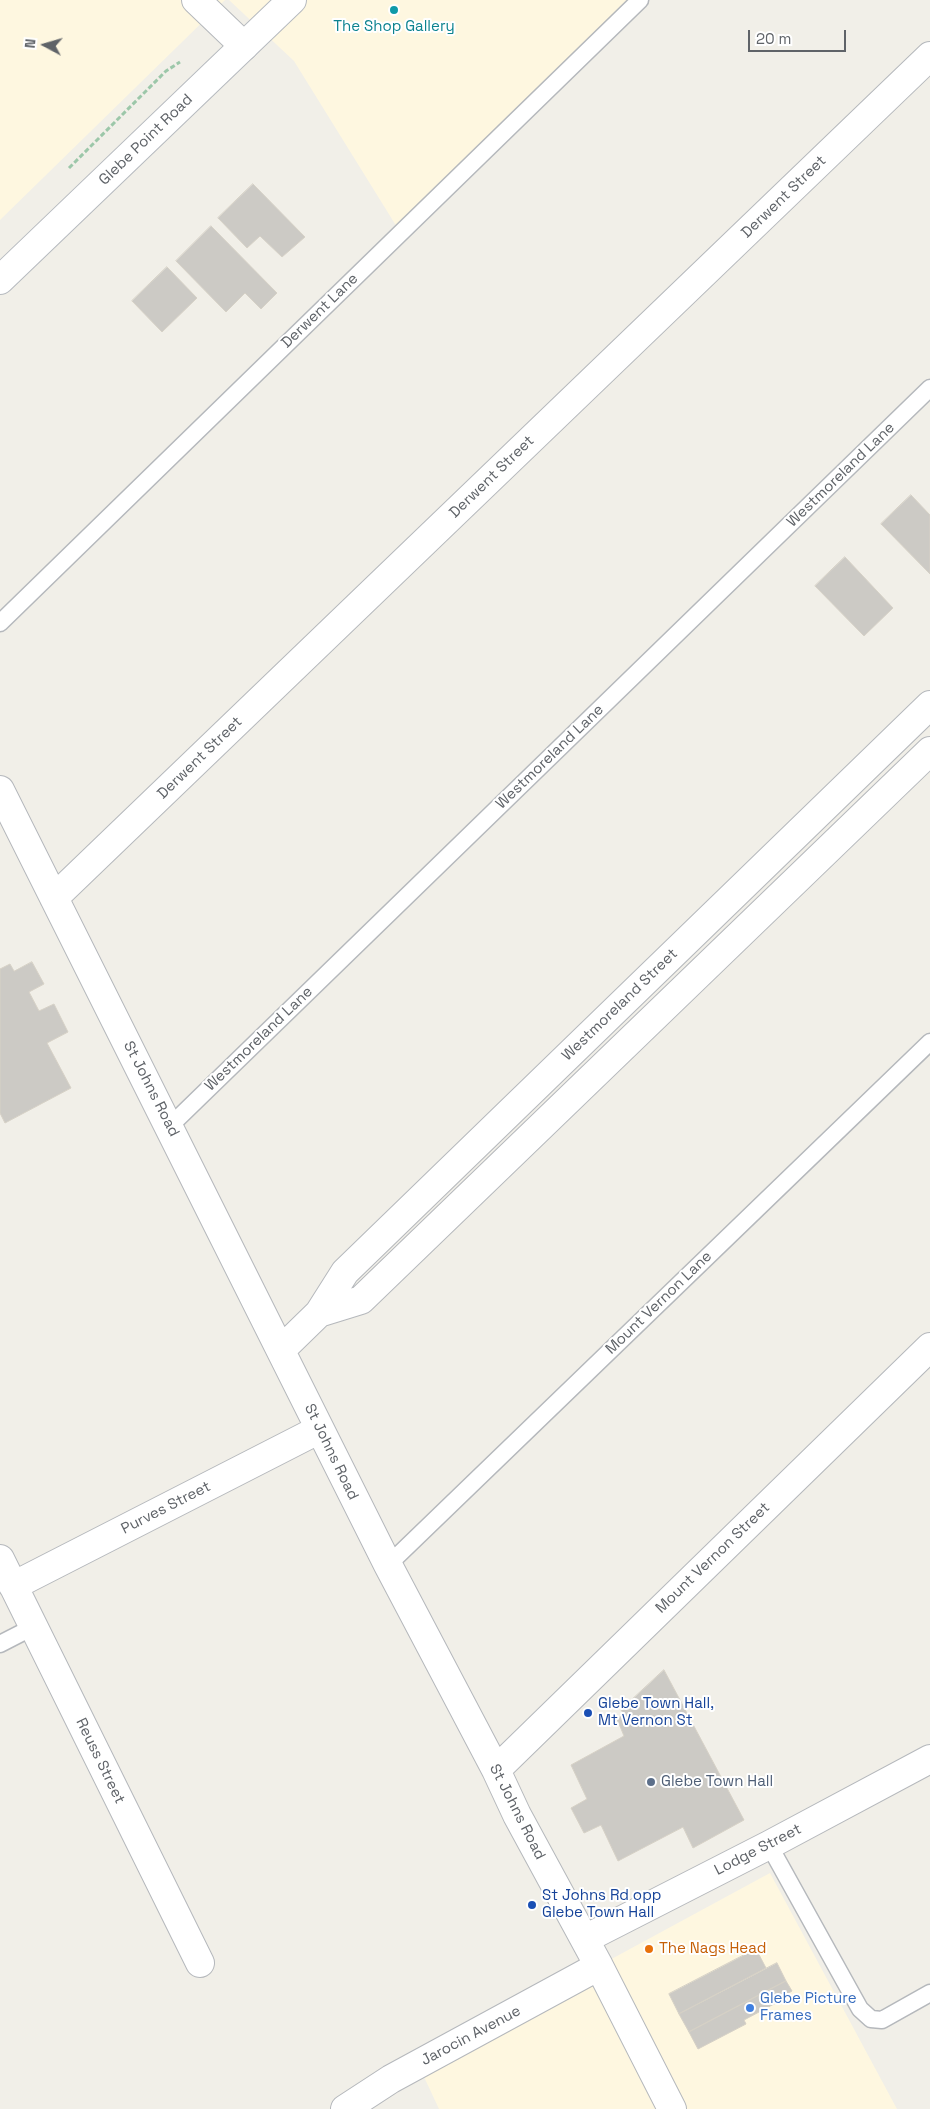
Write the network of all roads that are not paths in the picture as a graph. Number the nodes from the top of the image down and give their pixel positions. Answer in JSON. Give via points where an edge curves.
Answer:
{"nodes":[{"id":1,"x":196,"y":0,"type":"edge"},
{"id":2,"x":292,"y":0,"type":"edge"},
{"id":3,"x":640,"y":0,"type":"edge"},
{"id":4,"x":244,"y":46,"type":"junction"},
{"id":5,"x":930,"y":56,"type":"edge"},
{"id":6,"x":0,"y":280,"type":"edge"},
{"id":7,"x":930,"y":388,"type":"edge"},
{"id":8,"x":0,"y":623,"type":"edge"},
{"id":9,"x":930,"y":705,"type":"edge"},
{"id":10,"x":930,"y":751,"type":"edge"},
{"id":11,"x":0,"y":790,"type":"edge"},
{"id":12,"x":54,"y":898,"type":"junction"},
{"id":13,"x":930,"y":1042,"type":"edge"},
{"id":14,"x":170,"y":1126,"type":"junction"},
{"id":15,"x":319,"y":1313,"type":"junction"},
{"id":16,"x":930,"y":1347,"type":"edge"},
{"id":17,"x":282,"y":1350,"type":"junction"},
{"id":18,"x":320,"y":1429,"type":"junction"},
{"id":19,"x":0,"y":1559,"type":"edge"},
{"id":20,"x":388,"y":1565,"type":"junction"},
{"id":21,"x":13,"y":1586,"type":"junction"},
{"id":22,"x":33,"y":1627,"type":"junction"},
{"id":23,"x":0,"y":1644,"type":"edge"},
{"id":24,"x":930,"y":1759,"type":"edge"},
{"id":25,"x":496,"y":1770,"type":"junction"},
{"id":26,"x":769,"y":1845,"type":"junction"},
{"id":27,"x":585,"y":1939,"type":"junction"},
{"id":28,"x":200,"y":1963,"type":"dead end"},
{"id":29,"x":599,"y":1966,"type":"junction"},
{"id":30,"x":930,"y":1993,"type":"edge"},
{"id":31,"x":345,"y":2109,"type":"edge"},
{"id":32,"x":672,"y":2109,"type":"edge"}],
"edges":[{"from":1,"to":4,"type":"street"},
{"from":2,"to":4,"type":"street","name":"Glebe Point Road"},
{"from":3,"to":8,"type":"lane","name":"Derwent Lane"},
{"from":4,"to":6,"type":"street","name":"Glebe Point Road"},
{"from":5,"to":12,"type":"street","name":"Derwent Street"},
{"from":7,"to":14,"type":"lane","name":"Westmoreland Lane"},
{"from":9,"to":15,"type":"street","name":"Westmoreland Street","via":[[345,1272]]},
{"from":10,"to":15,"type":"street","name":"Westmoreland Street","via":[[362,1300]]},
{"from":11,"to":12,"type":"street","name":"St Johns Road"},
{"from":12,"to":14,"type":"street","name":"St Johns Road"},
{"from":13,"to":20,"type":"lane","name":"Mount Vernon Lane"},
{"from":14,"to":17,"type":"street","name":"St Johns Road"},
{"from":15,"to":17,"type":"street","name":"Westmoreland Street"},
{"from":16,"to":25,"type":"street","name":"Mount Vernon Street"},
{"from":17,"to":18,"type":"street","name":"St Johns Road"},
{"from":18,"to":20,"type":"street","name":"St Johns Road"},
{"from":18,"to":21,"type":"street","name":"Purves Street"},
{"from":19,"to":21,"type":"street","name":"Reuss Street"},
{"from":20,"to":25,"type":"street","name":"St Johns Road"},
{"from":21,"to":22,"type":"street","name":"Reuss Street"},
{"from":22,"to":23,"type":"lane"},
{"from":22,"to":28,"type":"street","name":"Reuss Street"},
{"from":24,"to":26,"type":"street","name":"Lodge Street"},
{"from":25,"to":27,"type":"street","name":"St Johns Road"},
{"from":26,"to":27,"type":"street","name":"Lodge Street"},
{"from":26,"to":30,"type":"lane","via":[[860,2009],[870,2019],[882,2020]]},
{"from":27,"to":29,"type":"street","name":"St Johns Road"},
{"from":29,"to":31,"type":"street","name":"Jarocin Avenue","via":[[404,2072]]},
{"from":29,"to":32,"type":"street","name":"St Johns Road"}]}
